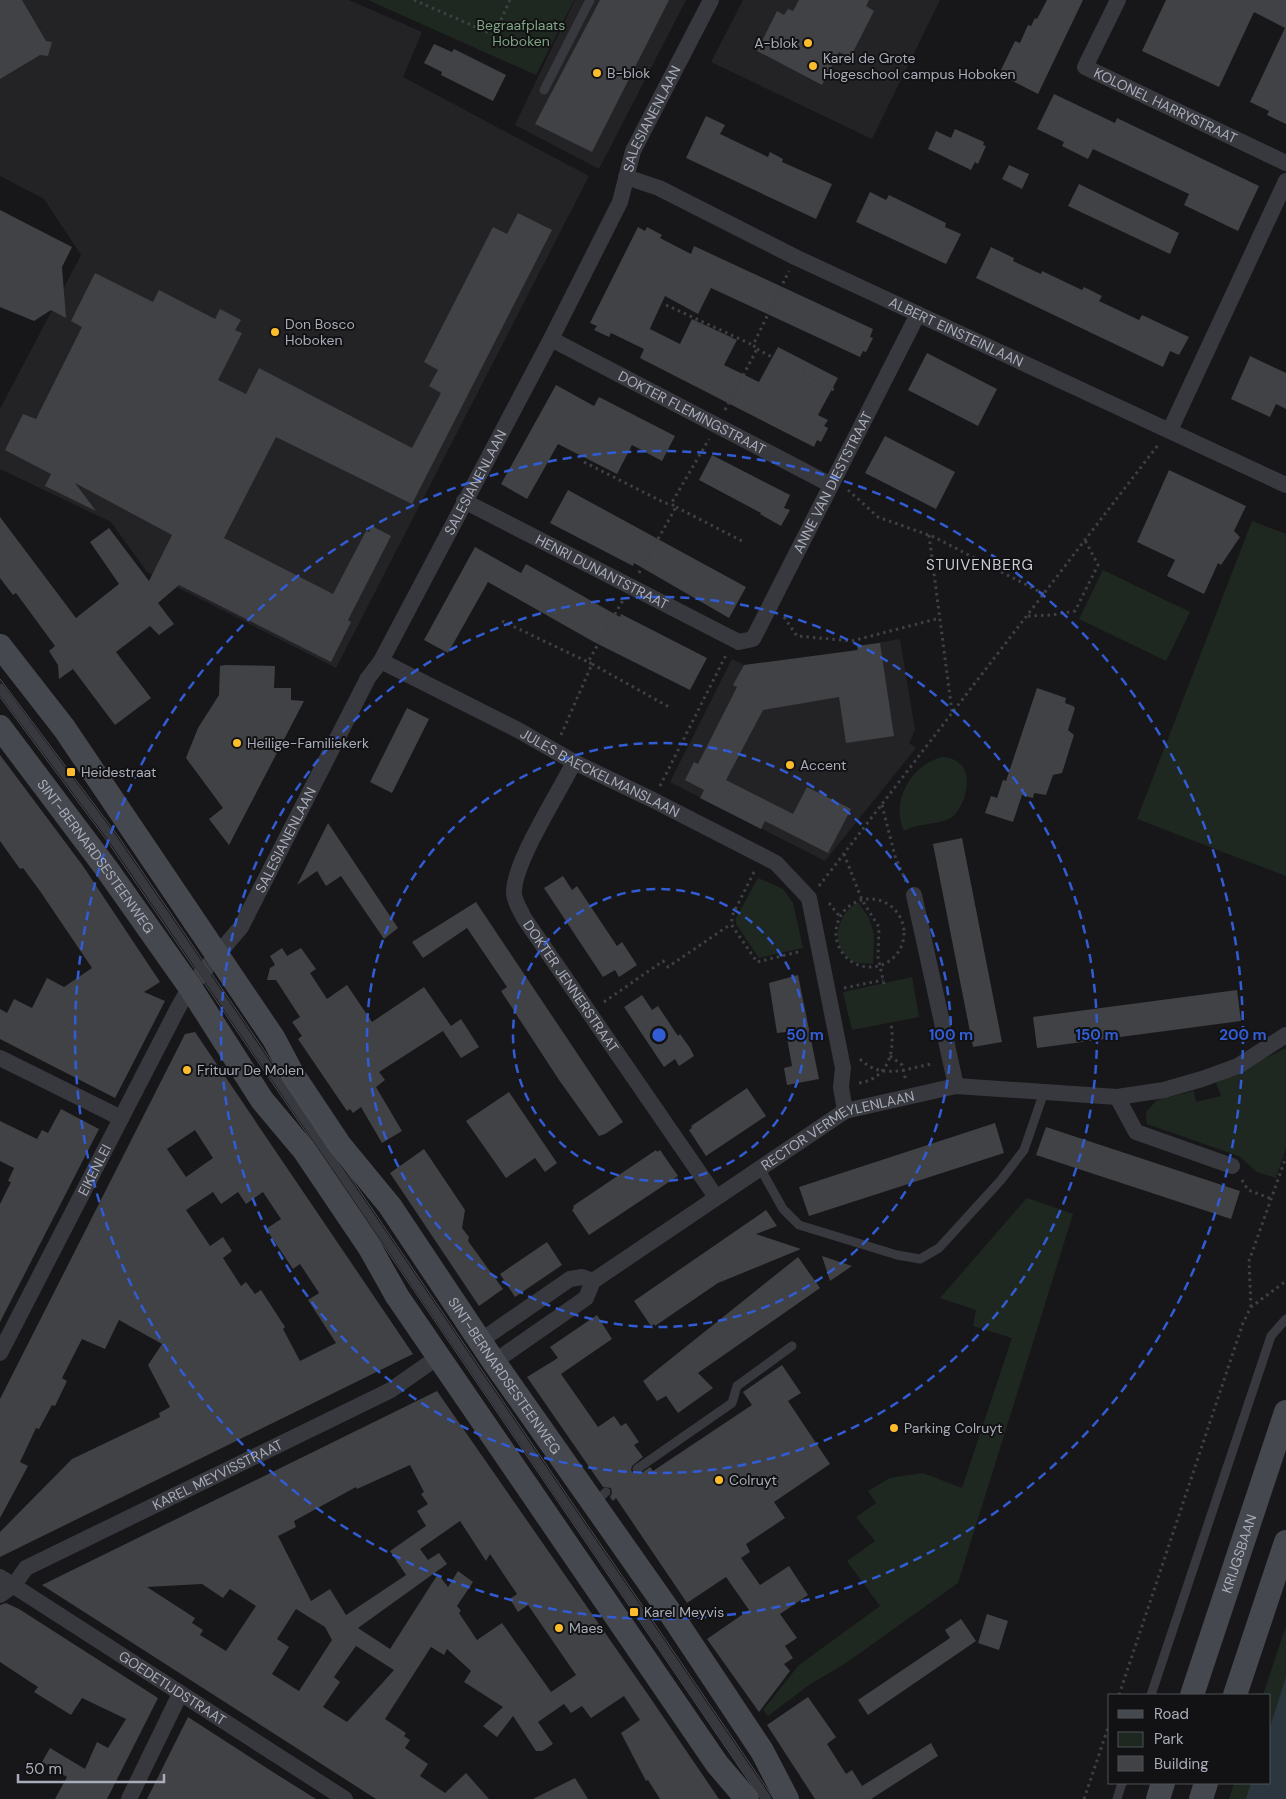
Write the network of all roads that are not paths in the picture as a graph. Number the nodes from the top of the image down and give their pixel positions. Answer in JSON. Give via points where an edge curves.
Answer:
{"nodes":[{"id":1,"x":590,"y":0,"type":"edge"},
{"id":2,"x":711,"y":0,"type":"edge"},
{"id":3,"x":1118,"y":0,"type":"edge"},
{"id":4,"x":544,"y":90,"type":"dead end"},
{"id":5,"x":1286,"y":163,"type":"edge"},
{"id":6,"x":626,"y":177,"type":"junction"},
{"id":7,"x":1286,"y":181,"type":"edge"},
{"id":8,"x":918,"y":314,"type":"junction"},
{"id":9,"x":551,"y":338,"type":"junction"},
{"id":10,"x":1170,"y":430,"type":"junction"},
{"id":11,"x":832,"y":485,"type":"junction"},
{"id":12,"x":1286,"y":485,"type":"edge"},
{"id":13,"x":464,"y":501,"type":"junction"},
{"id":14,"x":736,"y":641,"type":"joint"},
{"id":15,"x":0,"y":646,"type":"edge"},
{"id":16,"x":381,"y":661,"type":"junction"},
{"id":17,"x":0,"y":688,"type":"edge"},
{"id":18,"x":0,"y":727,"type":"edge"},
{"id":19,"x":573,"y":762,"type":"junction"},
{"id":20,"x":914,"y":895,"type":"road end"},
{"id":21,"x":204,"y":972,"type":"junction"},
{"id":22,"x":1286,"y":1035,"type":"edge"},
{"id":23,"x":0,"y":1058,"type":"edge"},
{"id":24,"x":955,"y":1078,"type":"junction"},
{"id":25,"x":1044,"y":1092,"type":"junction"},
{"id":26,"x":1117,"y":1097,"type":"junction"},
{"id":27,"x":845,"y":1111,"type":"junction"},
{"id":28,"x":121,"y":1118,"type":"junction"},
{"id":29,"x":1232,"y":1166,"type":"road end"},
{"id":30,"x":760,"y":1168,"type":"junction"},
{"id":31,"x":716,"y":1197,"type":"junction"},
{"id":32,"x":593,"y":1280,"type":"junction"},
{"id":33,"x":522,"y":1312,"type":"junction"},
{"id":34,"x":1286,"y":1319,"type":"edge"},
{"id":35,"x":538,"y":1332,"type":"junction"},
{"id":36,"x":480,"y":1341,"type":"junction"},
{"id":37,"x":792,"y":1346,"type":"dead end"},
{"id":38,"x":0,"y":1354,"type":"edge"},
{"id":39,"x":438,"y":1357,"type":"junction"},
{"id":40,"x":494,"y":1362,"type":"junction"},
{"id":41,"x":1286,"y":1412,"type":"edge"},
{"id":42,"x":637,"y":1469,"type":"dead end"},
{"id":43,"x":1286,"y":1542,"type":"edge"},
{"id":44,"x":7,"y":1581,"type":"edge"},
{"id":45,"x":0,"y":1596,"type":"edge"},
{"id":46,"x":180,"y":1694,"type":"junction"},
{"id":47,"x":1151,"y":1694,"type":"edge"},
{"id":48,"x":1192,"y":1694,"type":"edge"},
{"id":49,"x":1235,"y":1694,"type":"edge"},
{"id":50,"x":1122,"y":1784,"type":"edge"},
{"id":51,"x":1163,"y":1784,"type":"edge"},
{"id":52,"x":1206,"y":1784,"type":"edge"},
{"id":53,"x":129,"y":1799,"type":"edge"},
{"id":54,"x":345,"y":1799,"type":"edge"},
{"id":55,"x":747,"y":1799,"type":"edge"},
{"id":56,"x":767,"y":1799,"type":"edge"},
{"id":57,"x":786,"y":1799,"type":"edge"},
{"id":58,"x":1117,"y":1799,"type":"edge"},
{"id":59,"x":1158,"y":1799,"type":"edge"},
{"id":60,"x":1201,"y":1799,"type":"edge"}],
"edges":[{"from":1,"to":4,"type":"lane"},
{"from":2,"to":6,"type":"street","name":"SALESIANENLAAN","via":[[633,151]]},
{"from":3,"to":5,"type":"street","name":"KOLONEL HARRYSTRAAT","via":[[1085,67]]},
{"from":6,"to":8,"type":"street","name":"ALBERT EINSTEINLAAN","via":[[659,188],[795,257]]},
{"from":6,"to":9,"type":"street","name":"SALESIANENLAAN","via":[[620,202]]},
{"from":7,"to":10,"type":"street"},
{"from":8,"to":10,"type":"street","name":"ALBERT EINSTEINLAAN"},
{"from":8,"to":11,"type":"street","name":"ANNE VAN DIESTSTRAAT"},
{"from":9,"to":11,"type":"street","name":"DOKTER FLEMINGSTRAAT"},
{"from":9,"to":13,"type":"street","name":"SALESIANENLAAN"},
{"from":10,"to":12,"type":"street","name":"ALBERT EINSTEINLAAN"},
{"from":11,"to":14,"type":"street","name":"ANNE VAN DIESTSTRAAT","via":[[753,639]]},
{"from":13,"to":14,"type":"street","name":"HENRI DUNANTSTRAAT"},
{"from":13,"to":16,"type":"street","name":"SALESIANENLAAN"},
{"from":15,"to":21,"type":"main road","name":"SINT-BERNARDSESTEENWEG","via":[[64,728]]},
{"from":16,"to":19,"type":"street","name":"JULES BAECKELMANSLAAN","via":[[555,749]]},
{"from":16,"to":21,"type":"street","name":"SALESIANENLAAN","via":[[368,678],[241,928]]},
{"from":17,"to":21,"type":"lane","via":[[113,839]]},
{"from":18,"to":21,"type":"main road","name":"SINT-BERNARDSESTEENWEG","via":[[106,868]]},
{"from":19,"to":27,"type":"street","name":"JULES BAECKELMANSLAAN","via":[[776,863],[810,898],[844,1068],[841,1084]]},
{"from":19,"to":31,"type":"street","name":"DOKTER JENNERSTRAAT","via":[[526,852],[517,874],[514,894],[524,918]]},
{"from":20,"to":24,"type":"street"},
{"from":21,"to":28,"type":"street","name":"EIKENLEI"},
{"from":21,"to":36,"type":"main road","name":"SINT-BERNARDSESTEENWEG","via":[[274,1039],[339,1144],[390,1206]]},
{"from":21,"to":39,"type":"main road","name":"SINT-BERNARDSESTEENWEG","via":[[262,1100],[294,1136],[365,1239],[397,1296]]},
{"from":21,"to":56,"type":"lane"},
{"from":22,"to":26,"type":"street","name":"RECTOR VERMEYLENLAAN","via":[[1238,1066],[1202,1080]]},
{"from":23,"to":28,"type":"street"},
{"from":24,"to":25,"type":"street","name":"RECTOR VERMEYLENLAAN"},
{"from":24,"to":27,"type":"street","name":"RECTOR VERMEYLENLAAN","via":[[909,1096]]},
{"from":25,"to":26,"type":"street","name":"RECTOR VERMEYLENLAAN"},
{"from":25,"to":30,"type":"lane","via":[[1024,1150],[940,1248],[920,1259],[799,1225],[783,1209]]},
{"from":26,"to":29,"type":"street","via":[[1136,1132]]},
{"from":27,"to":30,"type":"street","name":"RECTOR VERMEYLENLAAN"},
{"from":28,"to":38,"type":"street","name":"EIKENLEI"},
{"from":30,"to":31,"type":"street","name":"RECTOR VERMEYLENLAAN"},
{"from":31,"to":32,"type":"street","name":"RECTOR VERMEYLENLAAN"},
{"from":32,"to":33,"type":"street","via":[[582,1277],[570,1279]]},
{"from":32,"to":35,"type":"street","name":"RECTOR VERMEYLENLAAN","via":[[586,1298]]},
{"from":33,"to":35,"type":"street"},
{"from":33,"to":36,"type":"street"},
{"from":34,"to":47,"type":"lane","via":[[1271,1336]]},
{"from":35,"to":40,"type":"street","name":"RECTOR VERMEYLENLAAN"},
{"from":36,"to":40,"type":"main road","name":"SINT-BERNARDSESTEENWEG"},
{"from":37,"to":42,"type":"lane","via":[[737,1386],[732,1403]]},
{"from":39,"to":44,"type":"street","name":"KAREL MEYVISSTRAAT","via":[[391,1390],[26,1568]]},
{"from":39,"to":55,"type":"main road","name":"SINT-BERNARDSESTEENWEG","via":[[717,1764]]},
{"from":40,"to":57,"type":"main road","name":"SINT-BERNARDSESTEENWEG","via":[[600,1497],[762,1751]]},
{"from":41,"to":48,"type":"main road","name":"KRIJGSBAAN"},
{"from":43,"to":49,"type":"main road"},
{"from":44,"to":45,"type":"street","name":"KAREL MEYVISSTRAAT"},
{"from":44,"to":46,"type":"street","name":"GOEDETIJDSTRAAT"},
{"from":46,"to":53,"type":"street"},
{"from":46,"to":54,"type":"street","name":"GOEDETIJDSTRAAT"},
{"from":50,"to":58,"type":"lane"},
{"from":51,"to":59,"type":"main road"},
{"from":52,"to":60,"type":"main road"}]}
